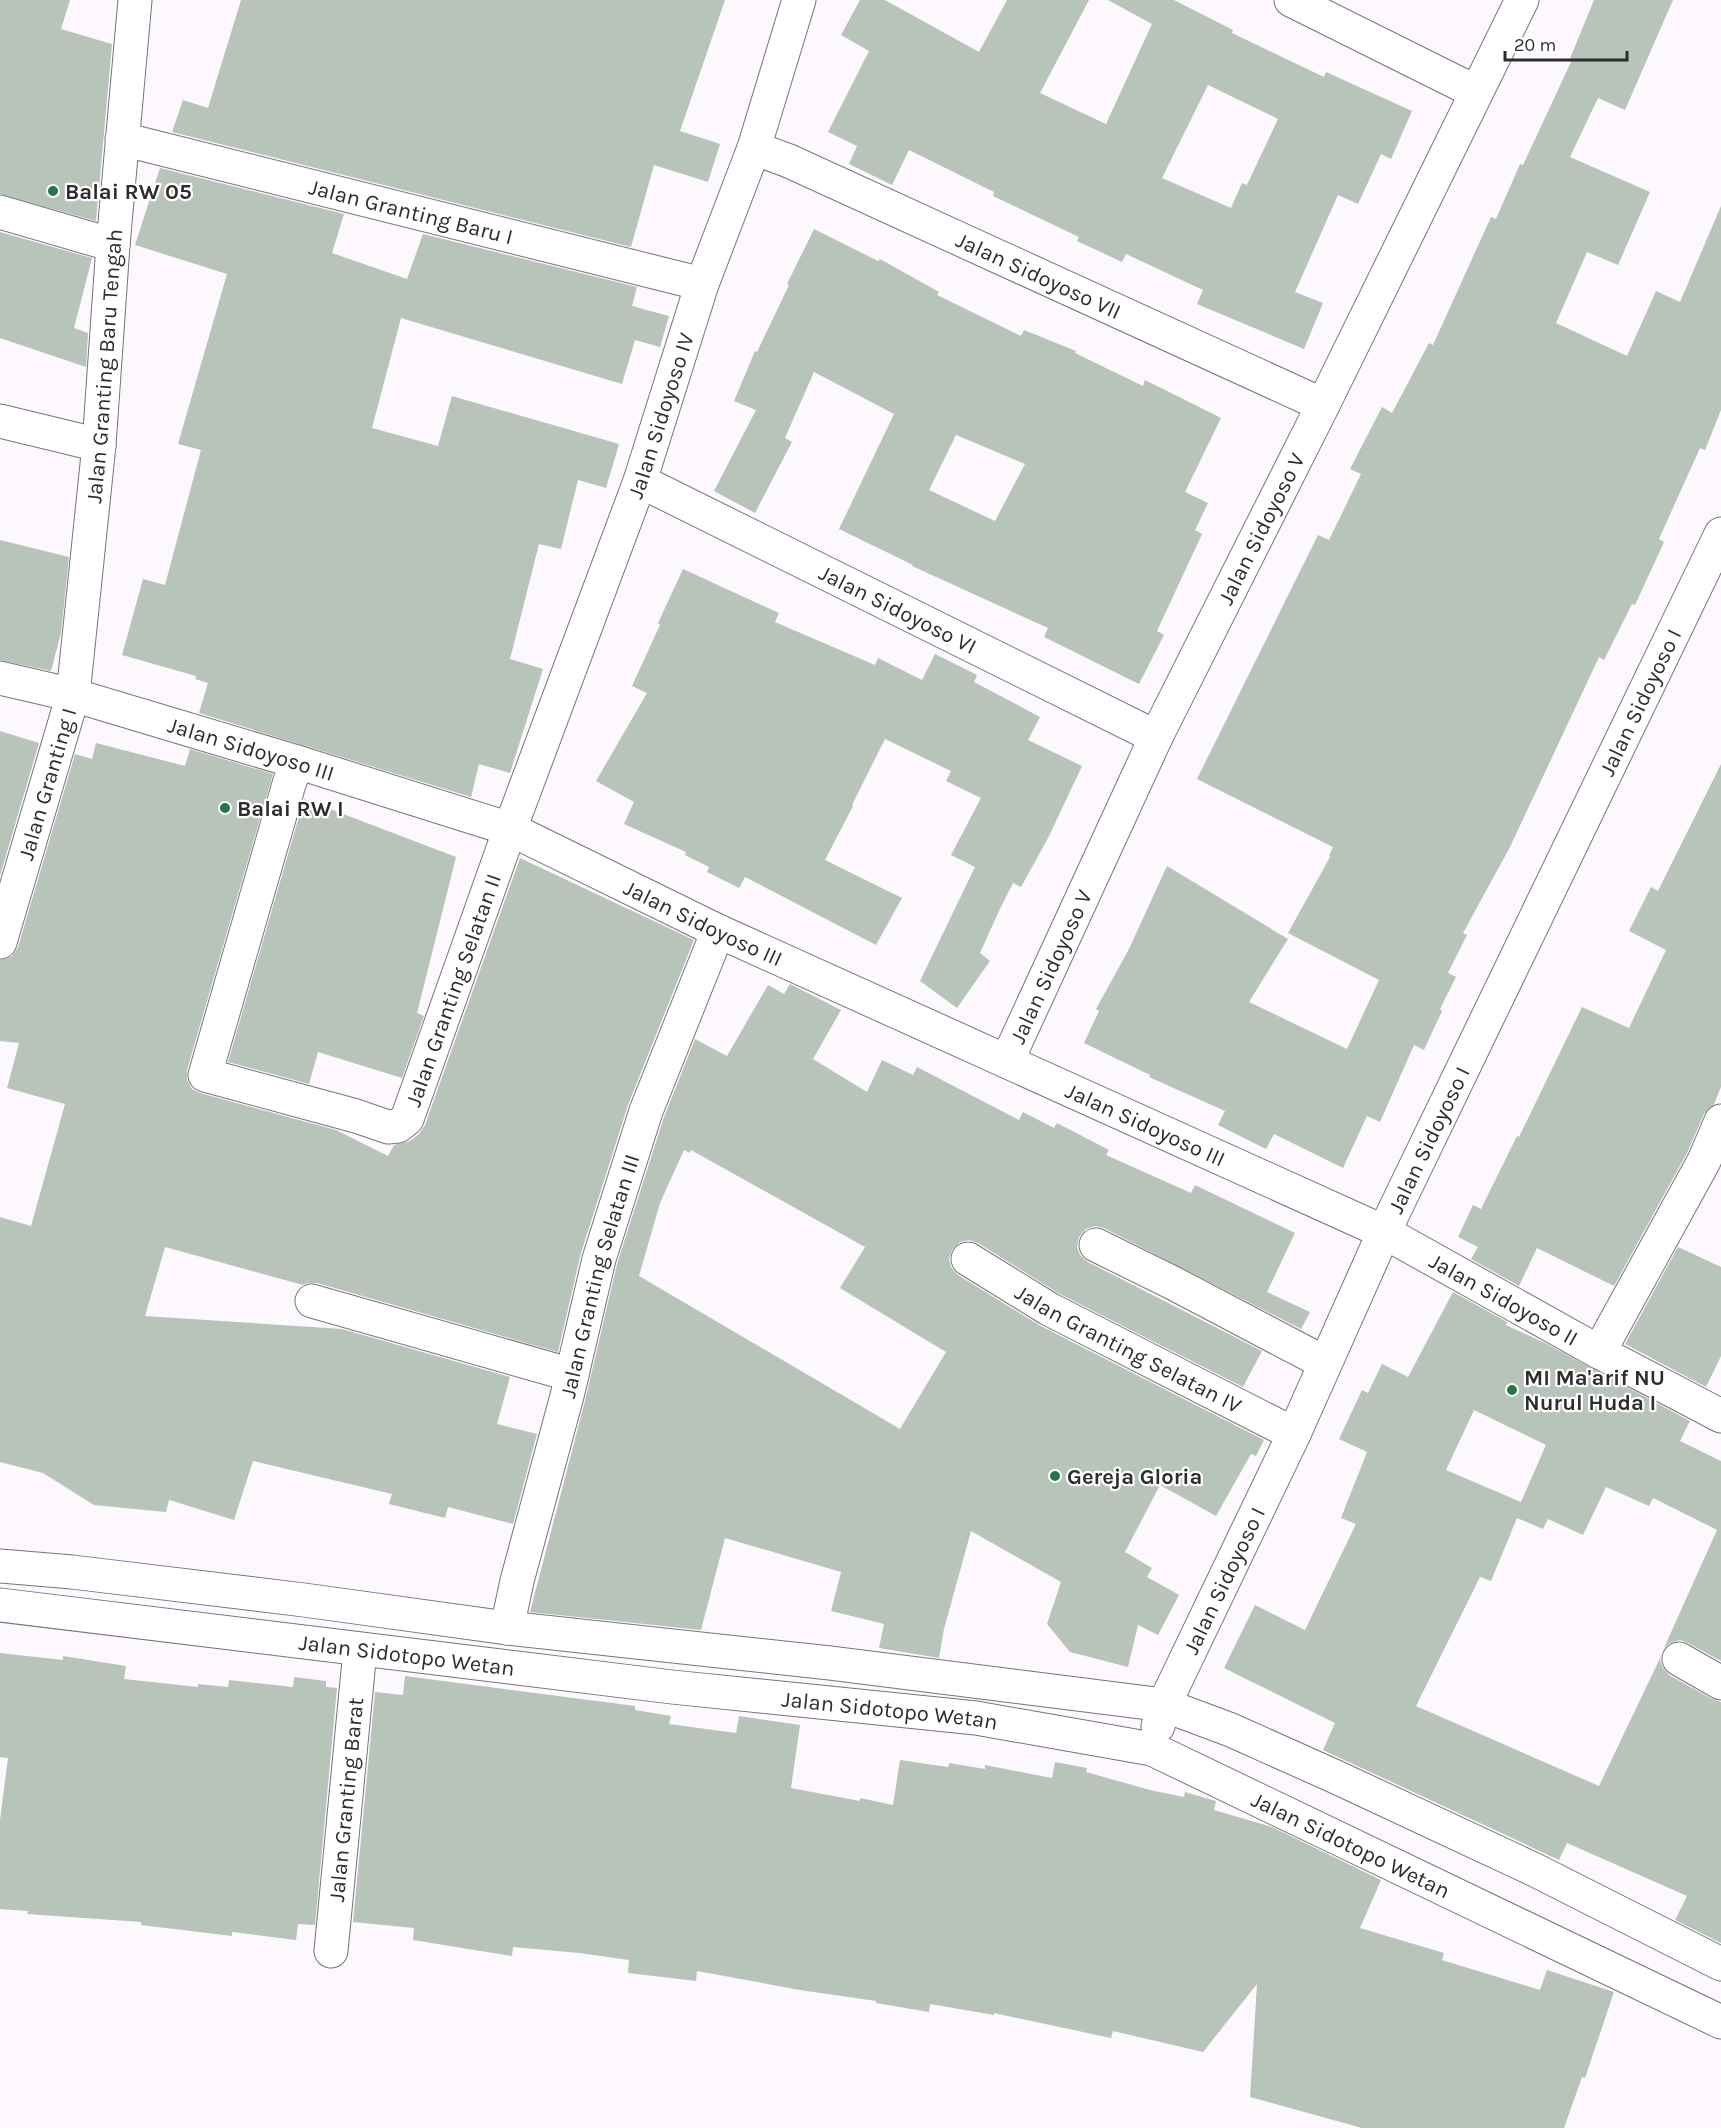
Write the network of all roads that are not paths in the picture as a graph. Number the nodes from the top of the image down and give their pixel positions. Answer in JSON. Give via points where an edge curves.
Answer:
{"nodes":[{"id":1,"x":135,"y":0,"type":"edge"},
{"id":2,"x":799,"y":0,"type":"edge"},
{"id":3,"x":1291,"y":0,"type":"edge"},
{"id":4,"x":1522,"y":0,"type":"edge"},
{"id":5,"x":1476,"y":92,"type":"junction"},
{"id":6,"x":122,"y":139,"type":"junction"},
{"id":7,"x":754,"y":148,"type":"junction"},
{"id":8,"x":0,"y":212,"type":"edge"},
{"id":9,"x":113,"y":246,"type":"junction"},
{"id":10,"x":702,"y":284,"type":"junction"},
{"id":11,"x":1323,"y":405,"type":"junction"},
{"id":12,"x":0,"y":421,"type":"edge"},
{"id":13,"x":99,"y":445,"type":"junction"},
{"id":14,"x":640,"y":481,"type":"junction"},
{"id":15,"x":1721,"y":534,"type":"edge"},
{"id":16,"x":0,"y":678,"type":"edge"},
{"id":17,"x":73,"y":695,"type":"junction"},
{"id":18,"x":1156,"y":737,"type":"junction"},
{"id":19,"x":297,"y":762,"type":"junction"},
{"id":20,"x":510,"y":829,"type":"junction"},
{"id":21,"x":718,"y":931,"type":"junction"},
{"id":22,"x":0,"y":942,"type":"edge"},
{"id":23,"x":1006,"y":1061,"type":"junction"},
{"id":24,"x":1721,"y":1121,"type":"edge"},
{"id":25,"x":1712,"y":1165,"type":"edge"},
{"id":26,"x":1384,"y":1232,"type":"junction"},
{"id":27,"x":1096,"y":1245,"type":"dead end"},
{"id":28,"x":968,"y":1259,"type":"dead end"},
{"id":29,"x":312,"y":1300,"type":"dead end"},
{"id":30,"x":1599,"y":1352,"type":"junction"},
{"id":31,"x":1325,"y":1363,"type":"junction"},
{"id":32,"x":572,"y":1375,"type":"junction"},
{"id":33,"x":1721,"y":1416,"type":"edge"},
{"id":34,"x":1294,"y":1434,"type":"junction"},
{"id":35,"x":0,"y":1566,"type":"edge"},
{"id":36,"x":72,"y":1572,"type":"junction"},
{"id":37,"x":0,"y":1605,"type":"edge"},
{"id":38,"x":70,"y":1613,"type":"junction"},
{"id":39,"x":507,"y":1628,"type":"junction"},
{"id":40,"x":360,"y":1650,"type":"junction"},
{"id":41,"x":1679,"y":1659,"type":"dead end"},
{"id":42,"x":1721,"y":1683,"type":"edge"},
{"id":43,"x":1164,"y":1705,"type":"junction"},
{"id":44,"x":1152,"y":1749,"type":"junction"},
{"id":45,"x":331,"y":1951,"type":"dead end"},
{"id":46,"x":1721,"y":1964,"type":"edge"},
{"id":47,"x":1721,"y":2022,"type":"edge"}],
"edges":[{"from":1,"to":6,"type":"street","name":"Jalan Granting Baru Tengah"},
{"from":2,"to":7,"type":"street","name":"Jalan Sidoyoso IV"},
{"from":3,"to":5,"type":"street"},
{"from":4,"to":5,"type":"street","name":"Jalan Sidoyoso V"},
{"from":5,"to":11,"type":"street","name":"Jalan Sidoyoso V"},
{"from":6,"to":9,"type":"street","name":"Jalan Granting Baru Tengah"},
{"from":6,"to":10,"type":"street","name":"Jalan Granting Baru I"},
{"from":7,"to":10,"type":"street","name":"Jalan Sidoyoso IV"},
{"from":7,"to":11,"type":"street","name":"Jalan Sidoyoso VII"},
{"from":8,"to":9,"type":"street"},
{"from":9,"to":13,"type":"street","name":"Jalan Granting Baru Tengah"},
{"from":10,"to":14,"type":"street","name":"Jalan Sidoyoso IV"},
{"from":11,"to":18,"type":"street","name":"Jalan Sidoyoso V"},
{"from":12,"to":13,"type":"street"},
{"from":13,"to":17,"type":"street","name":"Jalan Granting Baru Tengah"},
{"from":14,"to":18,"type":"street","name":"Jalan Sidoyoso VI"},
{"from":14,"to":20,"type":"street","name":"Jalan Sidoyoso IV"},
{"from":15,"to":26,"type":"street","name":"Jalan Sidoyoso I"},
{"from":16,"to":17,"type":"street","name":"Jalan Sidoyoso III"},
{"from":17,"to":19,"type":"street","name":"Jalan Sidoyoso III"},
{"from":17,"to":22,"type":"street","name":"Jalan Granting I"},
{"from":18,"to":23,"type":"street","name":"Jalan Sidoyoso V"},
{"from":19,"to":20,"type":"street","name":"Jalan Sidoyoso III"},
{"from":19,"to":20,"type":"street","name":"Jalan Granting Selatan II","via":[[205,1075],[388,1127],[407,1119]]},
{"from":20,"to":21,"type":"street","name":"Jalan Sidoyoso III"},
{"from":21,"to":23,"type":"street","name":"Jalan Sidoyoso III"},
{"from":21,"to":32,"type":"street","name":"Jalan Granting Selatan III","via":[[646,1111],[599,1259]]},
{"from":23,"to":26,"type":"street","name":"Jalan Sidoyoso III"},
{"from":24,"to":25,"type":"street"},
{"from":25,"to":30,"type":"street"},
{"from":26,"to":30,"type":"street","name":"Jalan Sidoyoso II"},
{"from":26,"to":31,"type":"street","name":"Jalan Sidoyoso I"},
{"from":27,"to":31,"type":"street"},
{"from":28,"to":34,"type":"street","name":"Jalan Granting Selatan IV","via":[[1049,1309]]},
{"from":29,"to":32,"type":"street"},
{"from":30,"to":33,"type":"street","name":"Jalan Sidoyoso II"},
{"from":31,"to":34,"type":"street","name":"Jalan Sidoyoso I"},
{"from":32,"to":39,"type":"street","name":"Jalan Granting Selatan III"},
{"from":34,"to":43,"type":"street","name":"Jalan Sidoyoso I"},
{"from":35,"to":36,"type":"street","name":"Jalan Sidotopo Wetan"},
{"from":36,"to":38,"type":"street"},
{"from":36,"to":39,"type":"street","name":"Jalan Sidotopo Wetan"},
{"from":37,"to":38,"type":"street","name":"Jalan Sidotopo Wetan"},
{"from":38,"to":40,"type":"street","name":"Jalan Sidotopo Wetan"},
{"from":39,"to":43,"type":"street","name":"Jalan Sidotopo Wetan"},
{"from":40,"to":44,"type":"street","name":"Jalan Sidotopo Wetan","via":[[976,1718]]},
{"from":40,"to":45,"type":"street","name":"Jalan Granting Barat"},
{"from":41,"to":42,"type":"street"},
{"from":43,"to":44,"type":"street","name":"Jalan Sidoyoso I"},
{"from":43,"to":46,"type":"street","name":"Jalan Sidotopo Wetan","via":[[1336,1777],[1535,1870]]},
{"from":44,"to":47,"type":"street","name":"Jalan Sidotopo Wetan"}]}
